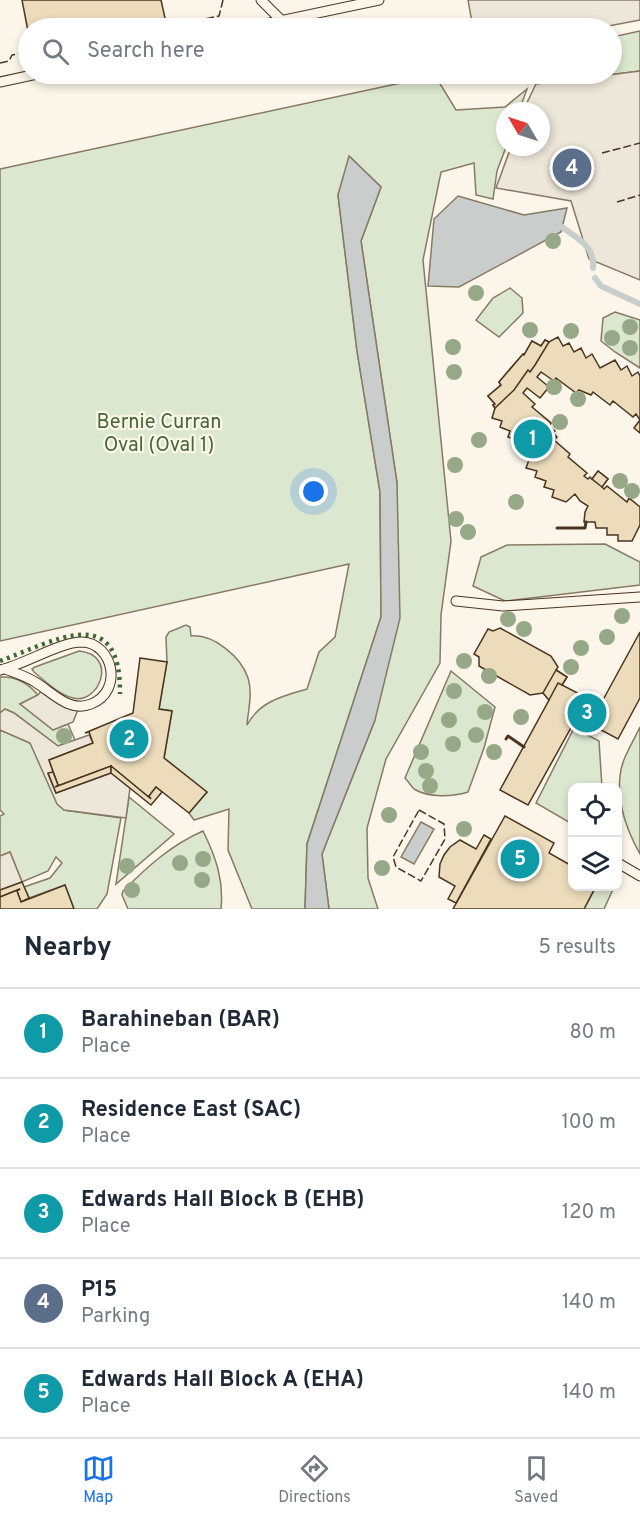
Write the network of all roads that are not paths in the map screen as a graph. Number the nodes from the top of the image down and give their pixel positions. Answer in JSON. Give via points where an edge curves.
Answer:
{"nodes":[{"id":1,"x":261,"y":0,"type":"edge"},
{"id":2,"x":379,"y":0,"type":"edge"},
{"id":3,"x":279,"y":18,"type":"edge"},
{"id":4,"x":296,"y":18,"type":"edge"},
{"id":5,"x":18,"y":78,"type":"edge"},
{"id":6,"x":0,"y":82,"type":"edge"},
{"id":7,"x":640,"y":597,"type":"edge"},
{"id":8,"x":456,"y":601,"type":"dead end"},
{"id":9,"x":3,"y":670,"type":"edge"},
{"id":10,"x":622,"y":865,"type":"edge"},
{"id":11,"x":640,"y":876,"type":"edge"}],
"edges":[{"from":1,"to":3,"type":"lane"},
{"from":2,"to":4,"type":"lane"},
{"from":5,"to":6,"type":"lane"},
{"from":7,"to":8,"type":"lane","via":[[503,606]]},
{"from":9,"to":9,"type":"lane","via":[[83,642],[105,654],[112,680],[110,689],[98,702],[79,707],[35,682]]},
{"from":10,"to":11,"type":"lane"}]}
